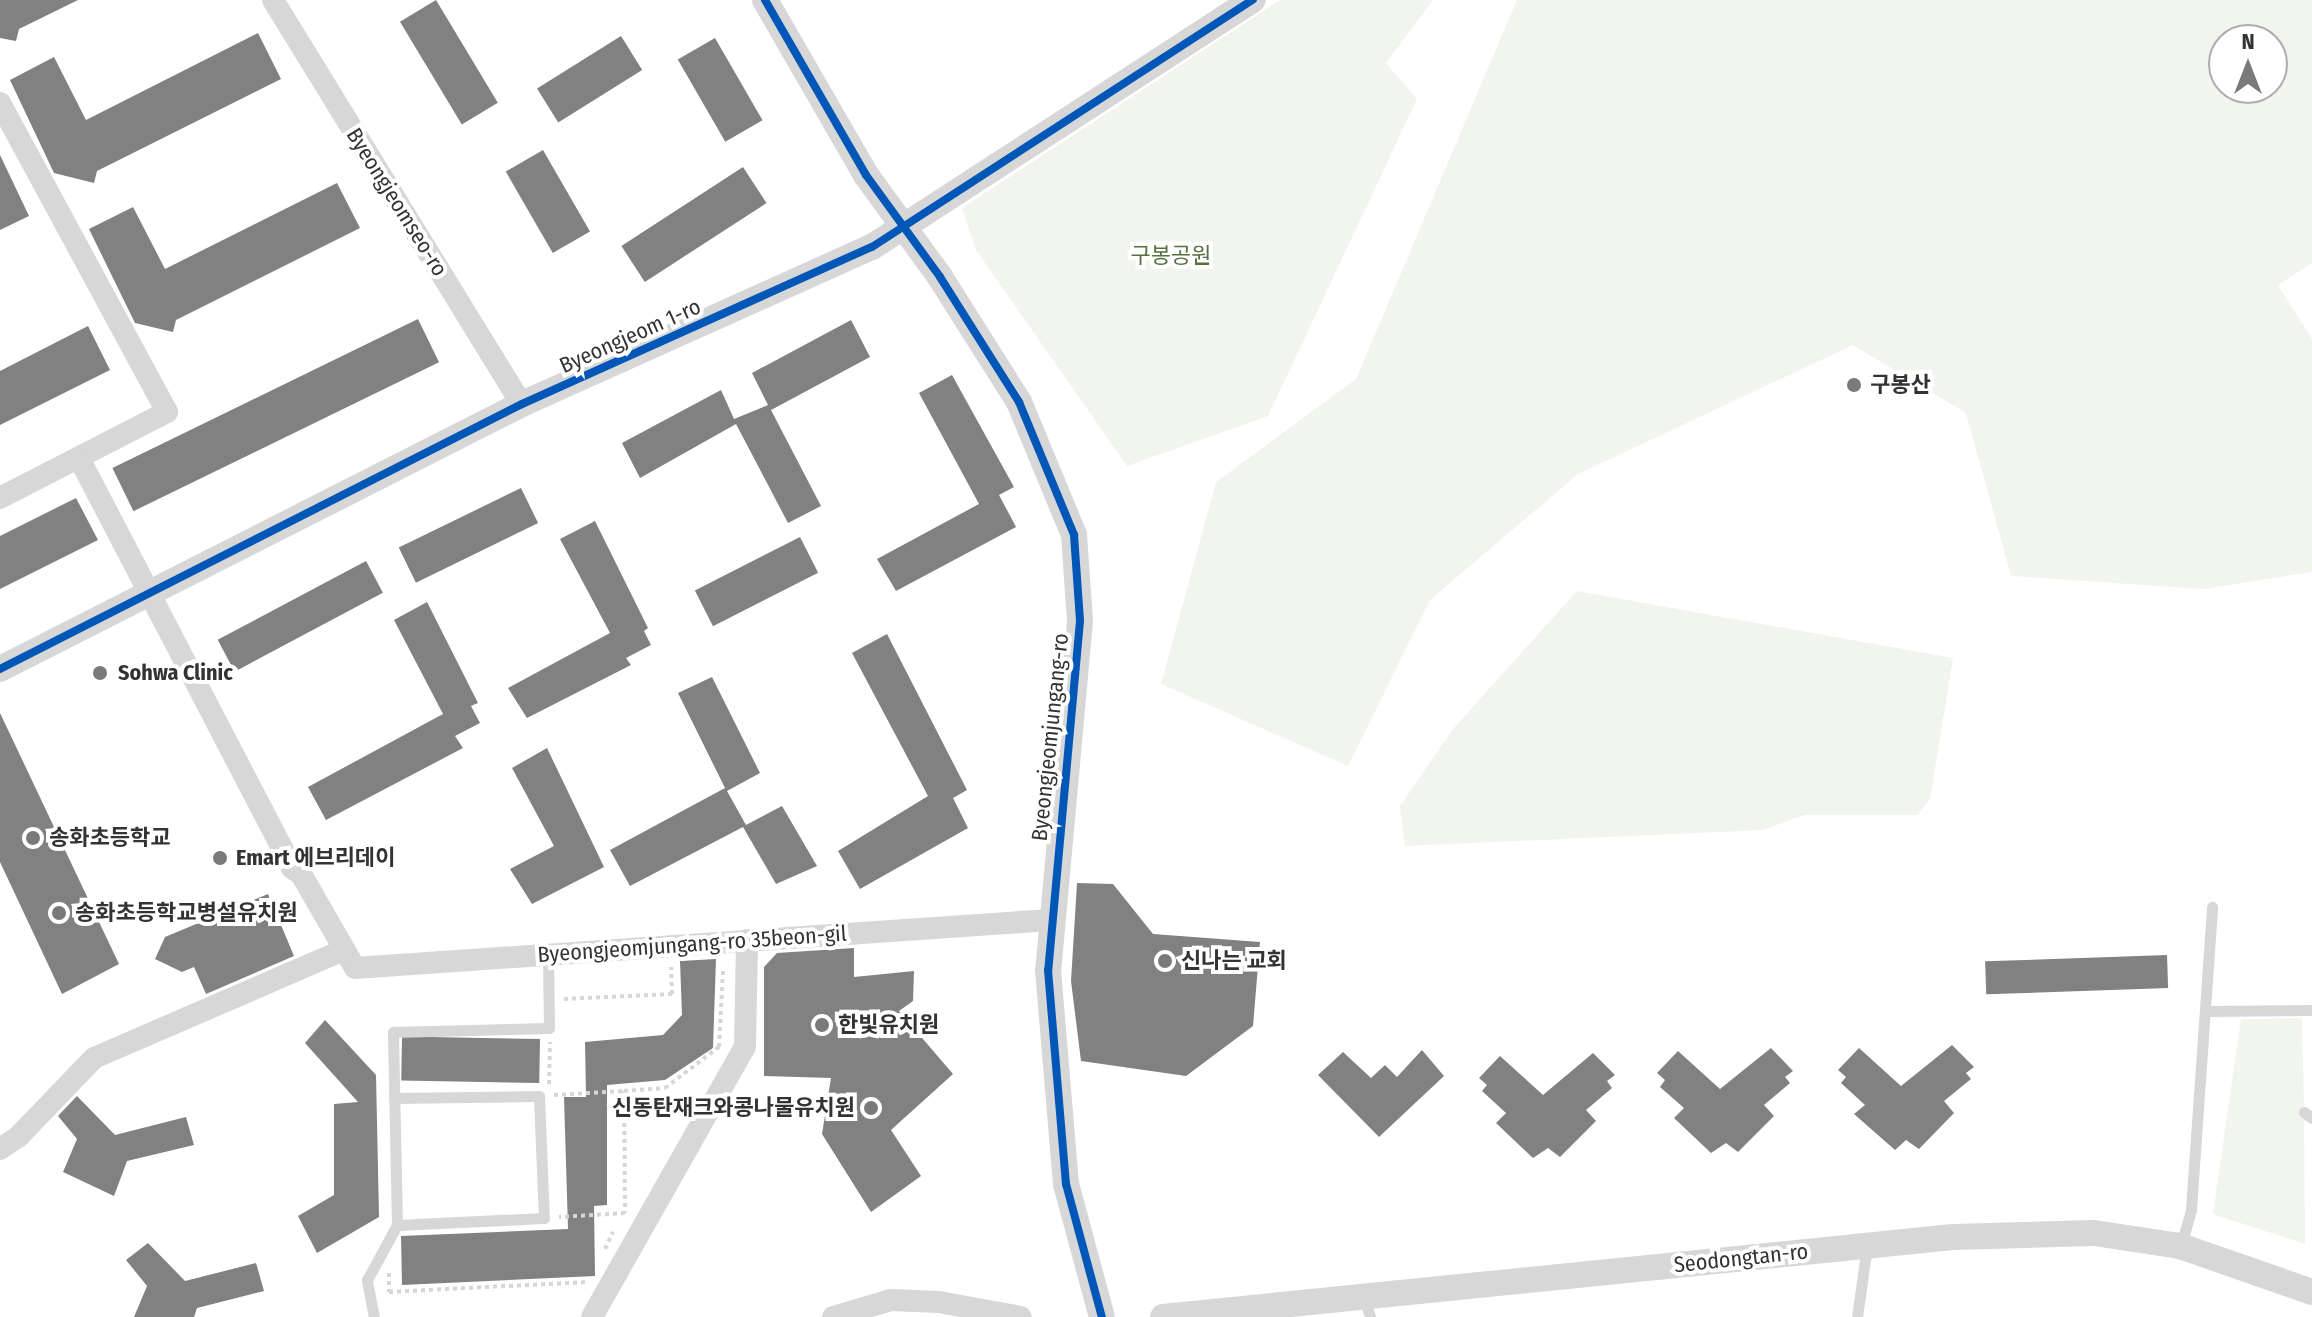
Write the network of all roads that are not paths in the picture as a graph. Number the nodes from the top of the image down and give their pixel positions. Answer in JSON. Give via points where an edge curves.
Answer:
{"nodes":[{"id":1,"x":273,"y":0,"type":"edge"},
{"id":2,"x":765,"y":0,"type":"edge"},
{"id":3,"x":1253,"y":0,"type":"edge"},
{"id":4,"x":0,"y":103,"type":"edge"},
{"id":5,"x":904,"y":228,"type":"junction"},
{"id":6,"x":522,"y":404,"type":"junction"},
{"id":7,"x":79,"y":458,"type":"junction"},
{"id":8,"x":0,"y":498,"type":"edge"},
{"id":9,"x":146,"y":594,"type":"junction"},
{"id":10,"x":0,"y":669,"type":"edge"},
{"id":11,"x":2212,"y":907,"type":"dead end"},
{"id":12,"x":1050,"y":920,"type":"junction"},
{"id":13,"x":747,"y":940,"type":"junction"},
{"id":14,"x":344,"y":950,"type":"junction"},
{"id":15,"x":548,"y":954,"type":"junction"},
{"id":16,"x":2312,"y":1010,"type":"edge"},
{"id":17,"x":2206,"y":1011,"type":"junction"},
{"id":18,"x":394,"y":1098,"type":"junction"},
{"id":19,"x":0,"y":1149,"type":"edge"},
{"id":20,"x":397,"y":1225,"type":"junction"},
{"id":21,"x":1868,"y":1245,"type":"junction"},
{"id":22,"x":2180,"y":1246,"type":"junction"},
{"id":23,"x":2312,"y":1292,"type":"edge"},
{"id":24,"x":1367,"y":1307,"type":"edge"},
{"id":25,"x":374,"y":1317,"type":"edge"},
{"id":26,"x":592,"y":1317,"type":"edge"},
{"id":27,"x":833,"y":1317,"type":"edge"},
{"id":28,"x":1021,"y":1317,"type":"edge"},
{"id":29,"x":1102,"y":1317,"type":"edge"},
{"id":30,"x":1163,"y":1317,"type":"edge"},
{"id":31,"x":1857,"y":1317,"type":"edge"}],
"edges":[{"from":1,"to":6,"type":"street","name":"Byeongjeomseo-ro"},
{"from":2,"to":5,"type":"street","name":"Byeongjeomjungang-ro","via":[[866,175]]},
{"from":3,"to":5,"type":"street","name":"Byeongjeom 1-ro"},
{"from":4,"to":7,"type":"street","via":[[167,412]]},
{"from":5,"to":6,"type":"street","name":"Byeongjeom 1-ro"},
{"from":5,"to":12,"type":"street","name":"Byeongjeomjungang-ro","via":[[1019,402],[1074,535],[1080,621]]},
{"from":6,"to":9,"type":"street","name":"Byeongjeom 1-ro"},
{"from":7,"to":8,"type":"street"},
{"from":7,"to":9,"type":"street"},
{"from":9,"to":10,"type":"street","name":"Byeongjeom 1-ro"},
{"from":9,"to":14,"type":"street","via":[[292,868],[301,874]]},
{"from":11,"to":17,"type":"lane"},
{"from":12,"to":13,"type":"street","name":"Byeongjeomjungang-ro 35beon-gil"},
{"from":12,"to":29,"type":"street","name":"Byeongjeomjungang-ro","via":[[1053,1066],[1066,1184]]},
{"from":13,"to":15,"type":"street","name":"Byeongjeomjungang-ro 35beon-gil"},
{"from":13,"to":26,"type":"street","via":[[745,1047]]},
{"from":14,"to":15,"type":"street","name":"Byeongjeomjungang-ro 35beon-gil","via":[[355,968]]},
{"from":14,"to":19,"type":"street","via":[[94,1058]]},
{"from":15,"to":18,"type":"lane","via":[[549,1028],[393,1032]]},
{"from":16,"to":17,"type":"lane"},
{"from":17,"to":22,"type":"lane","via":[[2191,1209]]},
{"from":18,"to":20,"type":"lane"},
{"from":18,"to":20,"type":"lane","via":[[539,1096],[544,1218]]},
{"from":20,"to":25,"type":"lane","via":[[367,1280]]},
{"from":21,"to":22,"type":"street","name":"Seodongtan-ro","via":[[2094,1233]]},
{"from":21,"to":24,"type":"street","name":"Seodongtan-ro"},
{"from":21,"to":31,"type":"lane"},
{"from":22,"to":23,"type":"street","name":"Seodongtan-ro"},
{"from":24,"to":30,"type":"street","name":"Seodongtan-ro"},
{"from":27,"to":28,"type":"street","via":[[891,1300],[939,1302]]}]}
